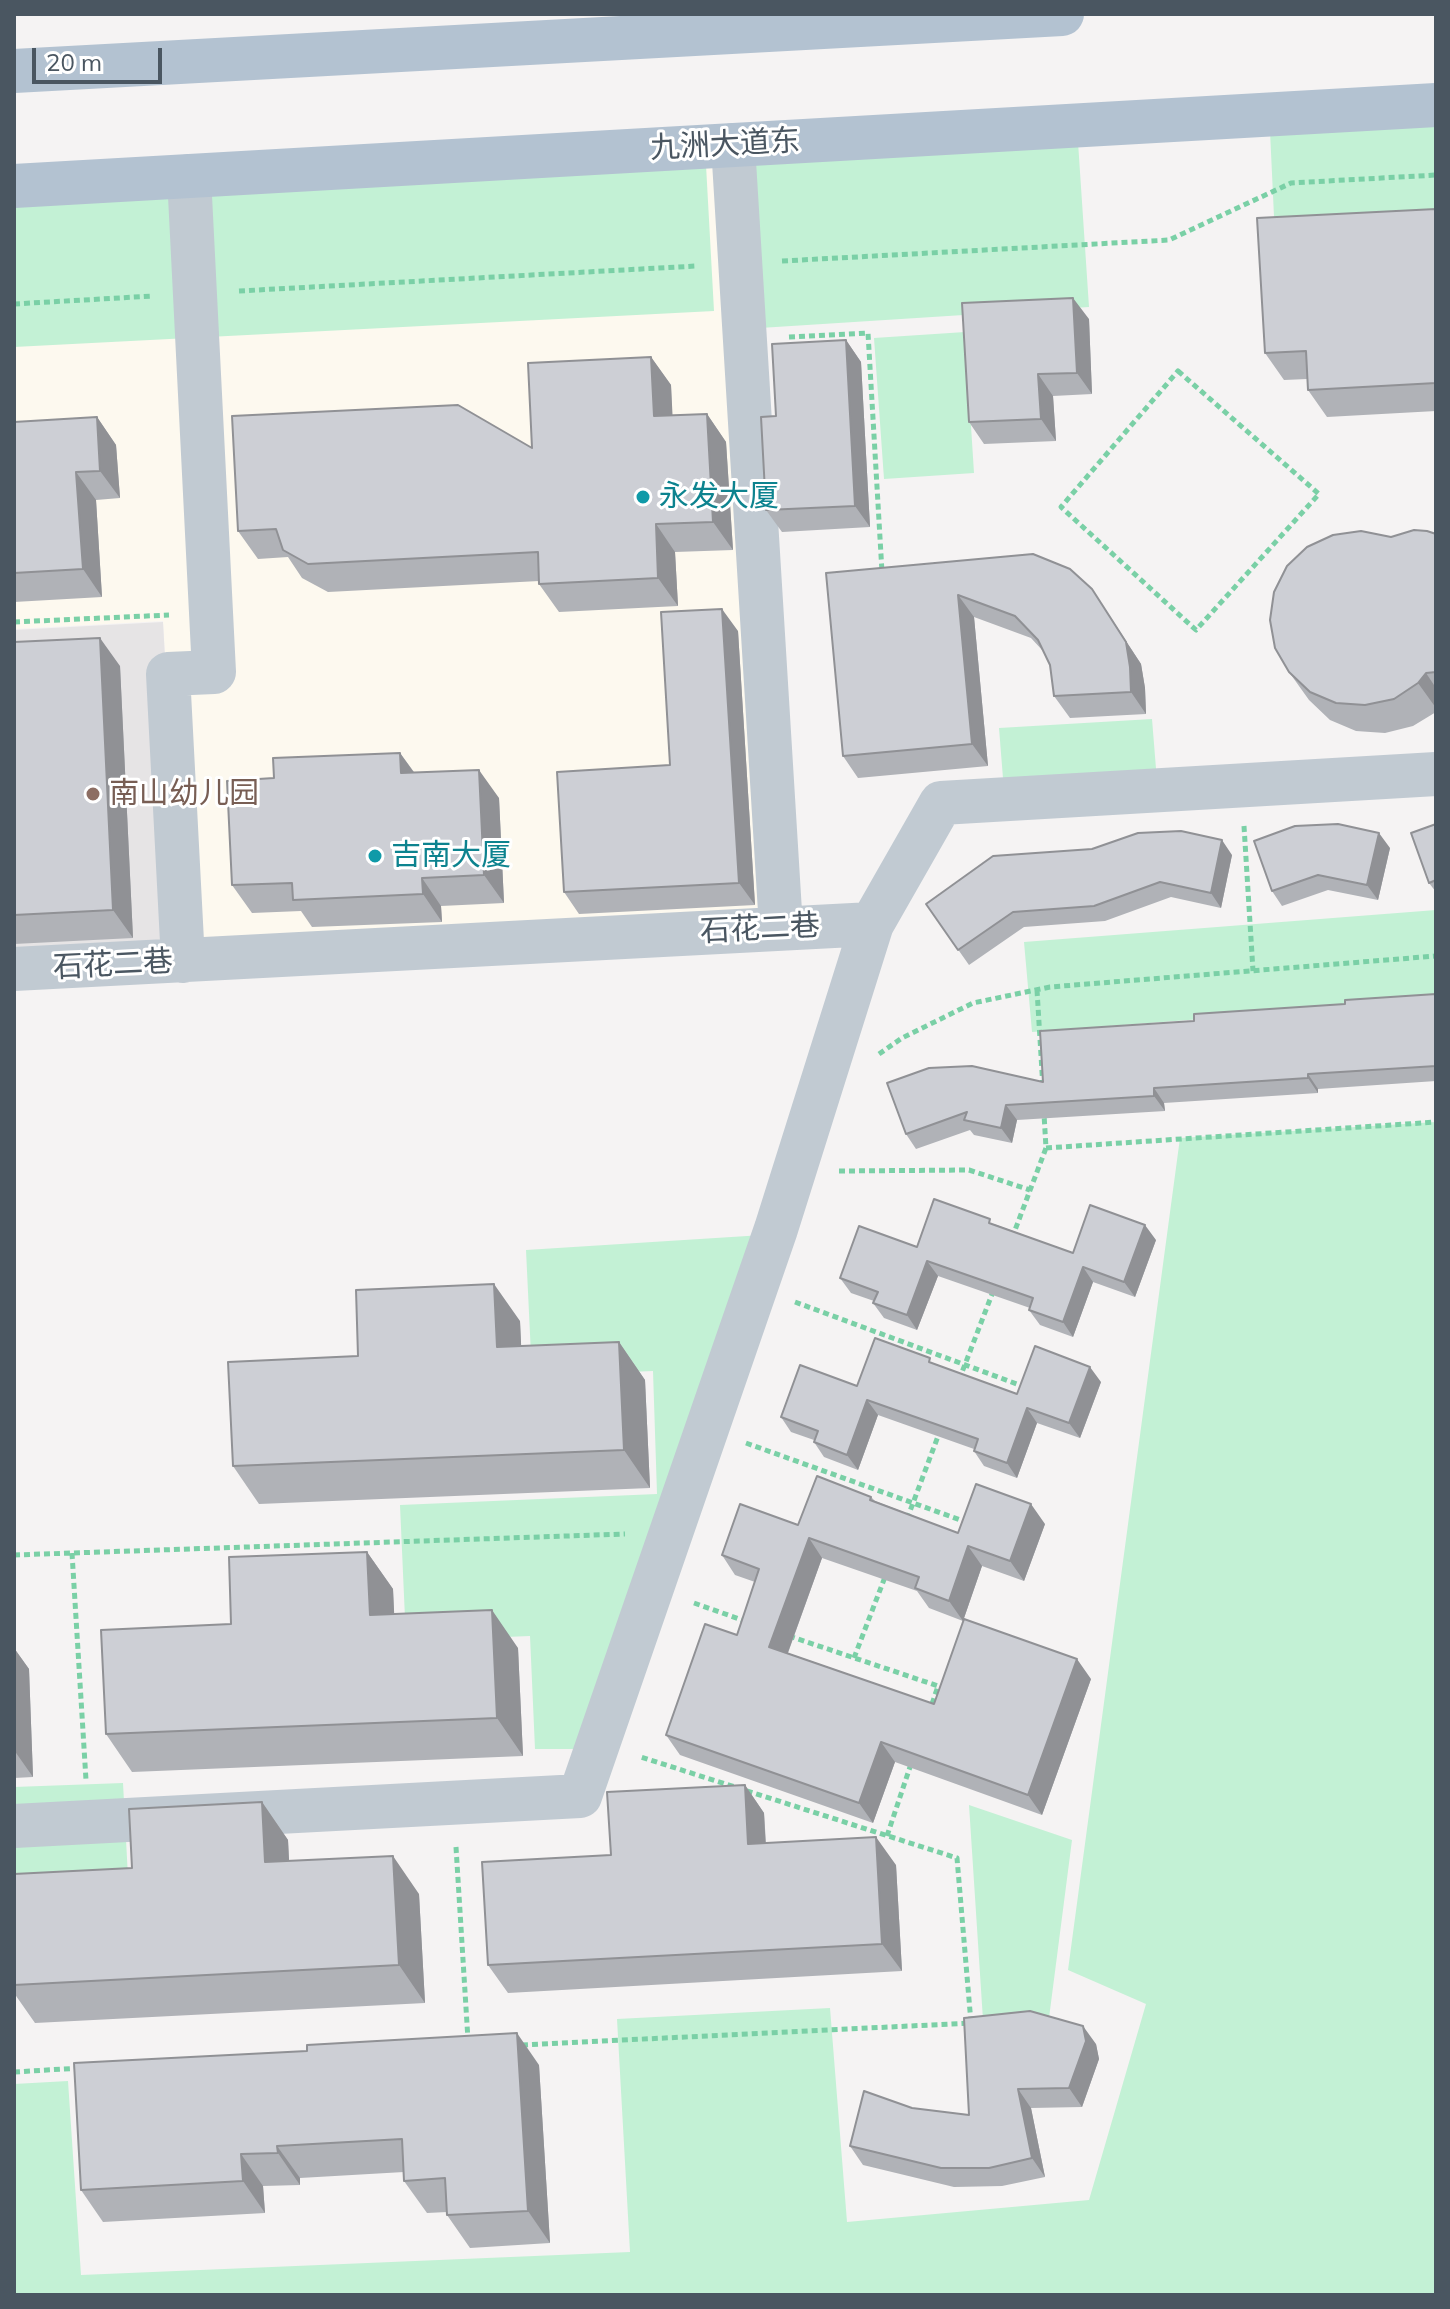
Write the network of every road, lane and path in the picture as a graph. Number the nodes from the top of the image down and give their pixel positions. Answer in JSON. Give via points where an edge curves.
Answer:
{"nodes":[{"id":1,"x":1062,"y":14,"type":"edge"},
{"id":2,"x":14,"y":71,"type":"edge"},
{"id":3,"x":1436,"y":105,"type":"edge"},
{"id":4,"x":733,"y":145,"type":"junction"},
{"id":5,"x":189,"y":176,"type":"junction"},
{"id":6,"x":14,"y":186,"type":"edge"},
{"id":7,"x":744,"y":339,"type":"junction"},
{"id":8,"x":1178,"y":371,"type":"joint"},
{"id":9,"x":882,"y":579,"type":"edge"},
{"id":10,"x":211,"y":613,"type":"junction"},
{"id":11,"x":14,"y":622,"type":"edge"},
{"id":12,"x":1436,"y":774,"type":"edge"},
{"id":13,"x":1241,"y":786,"type":"junction"},
{"id":14,"x":872,"y":924,"type":"junction"},
{"id":15,"x":781,"y":928,"type":"junction"},
{"id":16,"x":1436,"y":956,"type":"edge"},
{"id":17,"x":183,"y":961,"type":"junction"},
{"id":18,"x":14,"y":969,"type":"edge"},
{"id":19,"x":1253,"y":971,"type":"junction"},
{"id":20,"x":1037,"y":990,"type":"junction"},
{"id":21,"x":877,"y":1055,"type":"dead end"},
{"id":22,"x":1436,"y":1122,"type":"edge"},
{"id":23,"x":1046,"y":1148,"type":"junction"},
{"id":24,"x":794,"y":1172,"type":"junction"},
{"id":25,"x":1030,"y":1190,"type":"junction"},
{"id":26,"x":1009,"y":1248,"type":"edge"},
{"id":27,"x":998,"y":1277,"type":"edge"},
{"id":28,"x":756,"y":1287,"type":"junction"},
{"id":29,"x":965,"y":1364,"type":"junction"},
{"id":30,"x":1027,"y":1388,"type":"edge"},
{"id":31,"x":955,"y":1392,"type":"edge"},
{"id":32,"x":944,"y":1420,"type":"edge"},
{"id":33,"x":707,"y":1430,"type":"junction"},
{"id":34,"x":913,"y":1503,"type":"junction"},
{"id":35,"x":974,"y":1525,"type":"edge"},
{"id":36,"x":671,"y":1532,"type":"junction"},
{"id":37,"x":902,"y":1532,"type":"edge"},
{"id":38,"x":72,"y":1553,"type":"junction"},
{"id":39,"x":14,"y":1555,"type":"edge"},
{"id":40,"x":886,"y":1574,"type":"edge"},
{"id":41,"x":652,"y":1589,"type":"junction"},
{"id":42,"x":753,"y":1623,"type":"edge"},
{"id":43,"x":782,"y":1633,"type":"edge"},
{"id":44,"x":854,"y":1658,"type":"junction"},
{"id":45,"x":927,"y":1716,"type":"edge"},
{"id":46,"x":598,"y":1743,"type":"junction"},
{"id":47,"x":912,"y":1761,"type":"edge"},
{"id":48,"x":453,"y":1802,"type":"junction"},
{"id":49,"x":88,"y":1822,"type":"junction"},
{"id":50,"x":14,"y":1826,"type":"edge"},
{"id":51,"x":887,"y":1836,"type":"junction"},
{"id":52,"x":515,"y":2046,"type":"edge"},
{"id":53,"x":468,"y":2048,"type":"edge"},
{"id":54,"x":92,"y":2068,"type":"edge"},
{"id":55,"x":14,"y":2072,"type":"edge"}],
"edges":[{"from":1,"to":2,"type":"main road"},
{"from":3,"to":4,"type":"main road","name":"九洲大道东"},
{"from":4,"to":5,"type":"main road","name":"九洲大道东"},
{"from":4,"to":7,"type":"street"},
{"from":5,"to":6,"type":"main road","name":"九洲大道东"},
{"from":5,"to":10,"type":"street"},
{"from":7,"to":9,"type":"path","via":[[868,333]]},
{"from":7,"to":15,"type":"street"},
{"from":8,"to":8,"type":"path","via":[[1061,507],[1196,630],[1319,494]]},
{"from":10,"to":11,"type":"path"},
{"from":10,"to":17,"type":"street","via":[[214,672],[168,674]]},
{"from":12,"to":13,"type":"street"},
{"from":13,"to":14,"type":"street","via":[[941,803]]},
{"from":13,"to":19,"type":"path"},
{"from":14,"to":15,"type":"street","name":"石花二巷"},
{"from":14,"to":24,"type":"street"},
{"from":15,"to":17,"type":"street","name":"石花二巷"},
{"from":16,"to":19,"type":"path"},
{"from":17,"to":18,"type":"street","name":"石花二巷"},
{"from":19,"to":20,"type":"path"},
{"from":20,"to":21,"type":"path","via":[[973,1003]]},
{"from":20,"to":23,"type":"path"},
{"from":22,"to":23,"type":"path"},
{"from":23,"to":25,"type":"path"},
{"from":24,"to":25,"type":"path","via":[[969,1170]]},
{"from":24,"to":28,"type":"street"},
{"from":25,"to":26,"type":"path"},
{"from":27,"to":29,"type":"path"},
{"from":28,"to":29,"type":"path"},
{"from":28,"to":33,"type":"street"},
{"from":29,"to":30,"type":"path"},
{"from":29,"to":31,"type":"path"},
{"from":32,"to":34,"type":"path"},
{"from":33,"to":34,"type":"path"},
{"from":33,"to":36,"type":"street"},
{"from":34,"to":35,"type":"path"},
{"from":34,"to":37,"type":"path"},
{"from":36,"to":38,"type":"path"},
{"from":36,"to":41,"type":"street"},
{"from":38,"to":39,"type":"path"},
{"from":38,"to":49,"type":"path"},
{"from":40,"to":44,"type":"path"},
{"from":41,"to":42,"type":"path"},
{"from":41,"to":46,"type":"street"},
{"from":43,"to":44,"type":"path"},
{"from":44,"to":45,"type":"path","via":[[938,1686]]},
{"from":46,"to":48,"type":"street","via":[[580,1796]]},
{"from":46,"to":51,"type":"path"},
{"from":47,"to":51,"type":"path"},
{"from":48,"to":49,"type":"street"},
{"from":48,"to":53,"type":"path"},
{"from":49,"to":50,"type":"street"},
{"from":51,"to":52,"type":"path","via":[[957,1858],[971,2023]]},
{"from":54,"to":55,"type":"path"}]}
